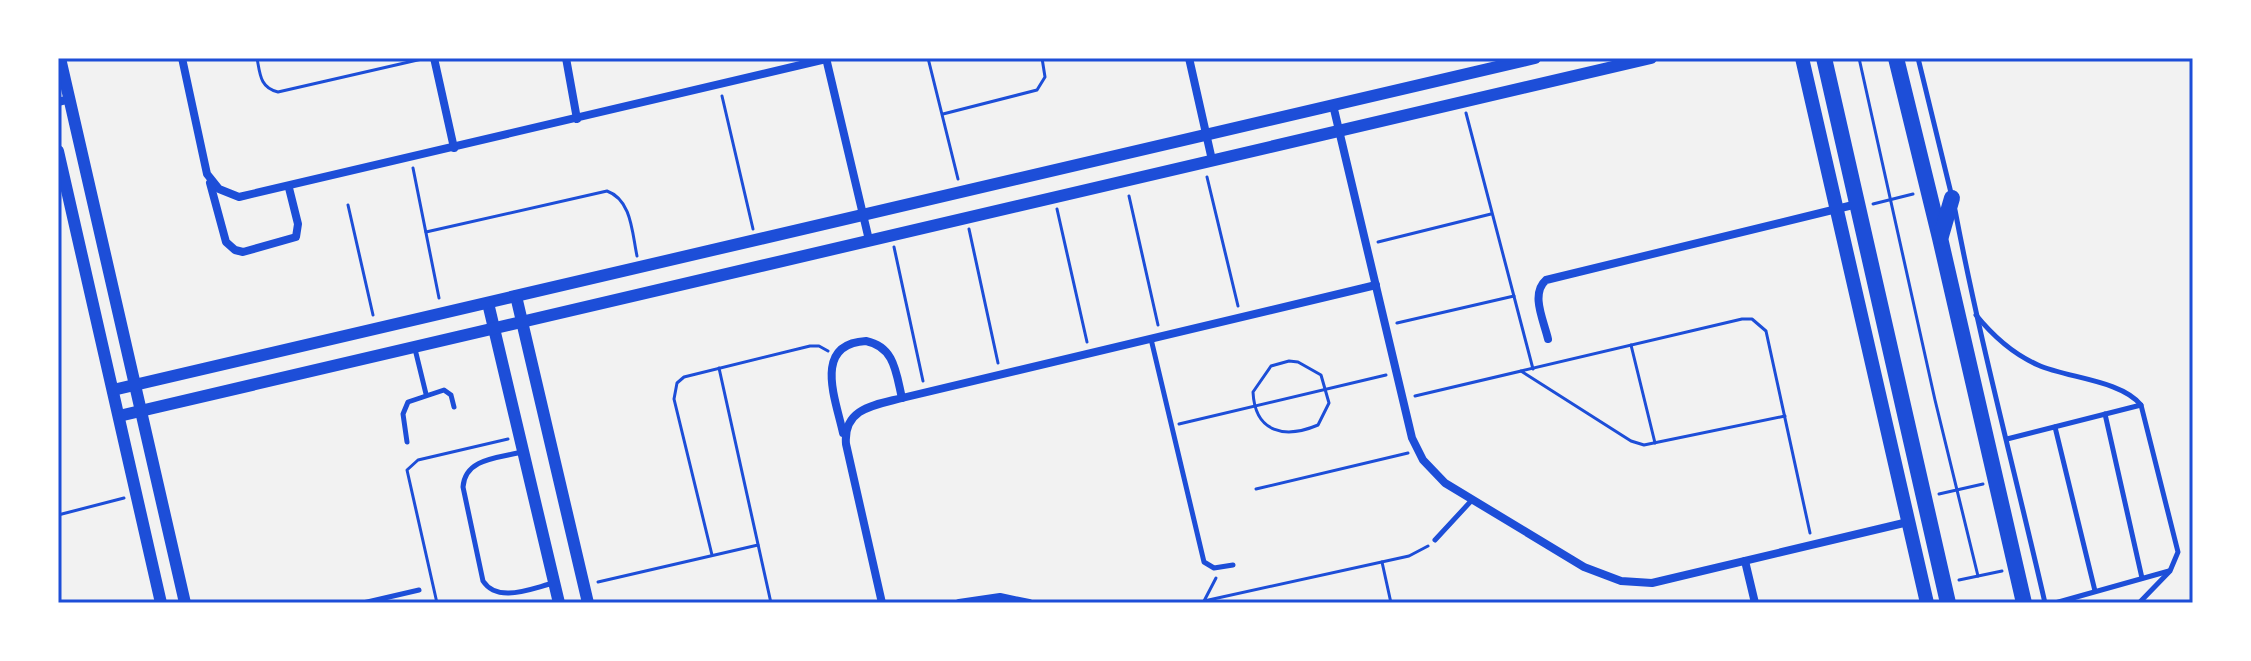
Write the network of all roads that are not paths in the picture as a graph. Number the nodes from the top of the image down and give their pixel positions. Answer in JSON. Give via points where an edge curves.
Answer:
{"nodes":[{"id":1,"x":60,"y":58,"type":"edge"},
{"id":2,"x":182,"y":58,"type":"edge"},
{"id":3,"x":434,"y":58,"type":"edge"},
{"id":4,"x":566,"y":58,"type":"edge"},
{"id":5,"x":1189,"y":58,"type":"edge"},
{"id":6,"x":1535,"y":58,"type":"edge"},
{"id":7,"x":1651,"y":58,"type":"edge"},
{"id":8,"x":1802,"y":58,"type":"edge"},
{"id":9,"x":1824,"y":58,"type":"edge"},
{"id":10,"x":1896,"y":58,"type":"edge"},
{"id":11,"x":1918,"y":58,"type":"edge"},
{"id":12,"x":826,"y":59,"type":"edge"},
{"id":13,"x":64,"y":101,"type":"edge"},
{"id":14,"x":1333,"y":105,"type":"junction"},
{"id":15,"x":577,"y":119,"type":"junction"},
{"id":16,"x":1340,"y":131,"type":"junction"},
{"id":17,"x":1206,"y":135,"type":"junction"},
{"id":18,"x":454,"y":148,"type":"junction"},
{"id":19,"x":58,"y":151,"type":"edge"},
{"id":20,"x":1208,"y":162,"type":"junction"},
{"id":21,"x":207,"y":174,"type":"junction"},
{"id":22,"x":289,"y":188,"type":"junction"},
{"id":23,"x":1952,"y":198,"type":"junction"},
{"id":24,"x":1858,"y":206,"type":"junction"},
{"id":25,"x":1837,"y":209,"type":"junction"},
{"id":26,"x":864,"y":215,"type":"junction"},
{"id":27,"x":1940,"y":238,"type":"junction"},
{"id":28,"x":869,"y":240,"type":"junction"},
{"id":29,"x":1376,"y":285,"type":"junction"},
{"id":30,"x":516,"y":296,"type":"junction"},
{"id":31,"x":488,"y":303,"type":"junction"},
{"id":32,"x":1974,"y":312,"type":"junction"},
{"id":33,"x":522,"y":322,"type":"junction"},
{"id":34,"x":494,"y":329,"type":"junction"},
{"id":35,"x":1156,"y":338,"type":"junction"},
{"id":36,"x":1548,"y":339,"type":"dead end"},
{"id":37,"x":414,"y":347,"type":"junction"},
{"id":38,"x":136,"y":385,"type":"junction"},
{"id":39,"x":113,"y":390,"type":"junction"},
{"id":40,"x":426,"y":394,"type":"junction"},
{"id":41,"x":902,"y":398,"type":"junction"},
{"id":42,"x":2141,"y":405,"type":"junction"},
{"id":43,"x":454,"y":407,"type":"dead end"},
{"id":44,"x":142,"y":411,"type":"junction"},
{"id":45,"x":2105,"y":414,"type":"junction"},
{"id":46,"x":119,"y":416,"type":"junction"},
{"id":47,"x":2055,"y":427,"type":"junction"},
{"id":48,"x":2007,"y":439,"type":"junction"},
{"id":49,"x":407,"y":442,"type":"dead end"},
{"id":50,"x":846,"y":444,"type":"junction"},
{"id":51,"x":523,"y":452,"type":"junction"},
{"id":52,"x":1473,"y":500,"type":"junction"},
{"id":53,"x":1908,"y":522,"type":"junction"},
{"id":54,"x":1435,"y":540,"type":"road end"},
{"id":55,"x":1745,"y":561,"type":"junction"},
{"id":56,"x":1233,"y":565,"type":"dead end"},
{"id":57,"x":2170,"y":571,"type":"junction"},
{"id":58,"x":2142,"y":578,"type":"junction"},
{"id":59,"x":554,"y":583,"type":"junction"},
{"id":60,"x":419,"y":590,"type":"dead end"},
{"id":61,"x":2095,"y":591,"type":"junction"},
{"id":62,"x":1948,"y":602,"type":"edge"},
{"id":63,"x":161,"y":603,"type":"edge"},
{"id":64,"x":185,"y":603,"type":"edge"},
{"id":65,"x":363,"y":603,"type":"edge"},
{"id":66,"x":559,"y":603,"type":"edge"},
{"id":67,"x":588,"y":603,"type":"edge"},
{"id":68,"x":882,"y":603,"type":"edge"},
{"id":69,"x":959,"y":603,"type":"edge"},
{"id":70,"x":1029,"y":603,"type":"edge"},
{"id":71,"x":1755,"y":603,"type":"edge"},
{"id":72,"x":1927,"y":603,"type":"edge"},
{"id":73,"x":2024,"y":603,"type":"edge"},
{"id":74,"x":2045,"y":603,"type":"edge"},
{"id":75,"x":2055,"y":603,"type":"edge"},
{"id":76,"x":2139,"y":603,"type":"edge"}],
"edges":[{"from":1,"to":13,"type":"street"},
{"from":2,"to":21,"type":"street"},
{"from":3,"to":18,"type":"street"},
{"from":4,"to":15,"type":"street"},
{"from":5,"to":17,"type":"street"},
{"from":6,"to":14,"type":"street"},
{"from":7,"to":16,"type":"street"},
{"from":8,"to":25,"type":"main road"},
{"from":9,"to":24,"type":"main road"},
{"from":10,"to":27,"type":"main road"},
{"from":11,"to":23,"type":"lane"},
{"from":12,"to":15,"type":"street"},
{"from":12,"to":26,"type":"street"},
{"from":13,"to":38,"type":"street"},
{"from":14,"to":16,"type":"street"},
{"from":14,"to":17,"type":"street"},
{"from":15,"to":18,"type":"street"},
{"from":16,"to":20,"type":"street"},
{"from":16,"to":29,"type":"street"},
{"from":17,"to":20,"type":"street"},
{"from":17,"to":26,"type":"street"},
{"from":18,"to":22,"type":"street"},
{"from":19,"to":39,"type":"street"},
{"from":20,"to":28,"type":"street"},
{"from":21,"to":22,"type":"street","via":[[219,189],[239,197]]},
{"from":21,"to":22,"type":"street","via":[[226,242],[239,252],[296,237]]},
{"from":23,"to":27,"type":"main road"},
{"from":23,"to":32,"type":"lane"},
{"from":24,"to":25,"type":"street"},
{"from":24,"to":62,"type":"main road"},
{"from":25,"to":36,"type":"street","via":[[1546,280],[1538,291]]},
{"from":25,"to":53,"type":"main road"},
{"from":26,"to":28,"type":"street"},
{"from":26,"to":30,"type":"street"},
{"from":27,"to":73,"type":"main road"},
{"from":28,"to":33,"type":"street"},
{"from":29,"to":35,"type":"street"},
{"from":29,"to":52,"type":"street","via":[[1417,451],[1437,476]]},
{"from":30,"to":31,"type":"street"},
{"from":30,"to":33,"type":"street"},
{"from":31,"to":34,"type":"street"},
{"from":31,"to":38,"type":"street"},
{"from":32,"to":42,"type":"lane","via":[[2023,357],[2124,391]]},
{"from":32,"to":48,"type":"lane"},
{"from":33,"to":34,"type":"street"},
{"from":33,"to":67,"type":"street"},
{"from":34,"to":37,"type":"street"},
{"from":34,"to":51,"type":"street"},
{"from":35,"to":41,"type":"street"},
{"from":35,"to":56,"type":"lane","via":[[1204,562],[1210,567]]},
{"from":37,"to":40,"type":"lane"},
{"from":37,"to":44,"type":"street"},
{"from":38,"to":39,"type":"street"},
{"from":38,"to":44,"type":"street"},
{"from":39,"to":46,"type":"street"},
{"from":40,"to":43,"type":"lane","via":[[444,390]]},
{"from":40,"to":49,"type":"lane","via":[[405,408]]},
{"from":41,"to":50,"type":"street","via":[[858,411],[849,422]]},
{"from":41,"to":50,"type":"street","via":[[892,357],[881,346],[858,342],[844,348],[830,374]]},
{"from":42,"to":45,"type":"lane"},
{"from":42,"to":57,"type":"lane","via":[[2178,545]]},
{"from":44,"to":46,"type":"street"},
{"from":44,"to":64,"type":"street"},
{"from":45,"to":47,"type":"lane"},
{"from":45,"to":58,"type":"lane"},
{"from":46,"to":63,"type":"street"},
{"from":47,"to":48,"type":"lane"},
{"from":47,"to":61,"type":"lane"},
{"from":48,"to":74,"type":"lane"},
{"from":50,"to":68,"type":"street"},
{"from":51,"to":59,"type":"street"},
{"from":51,"to":59,"type":"lane","via":[[474,464],[464,476],[483,581],[501,594]]},
{"from":52,"to":54,"type":"lane"},
{"from":52,"to":55,"type":"street","via":[[1584,567],[1621,581],[1652,583]]},
{"from":53,"to":55,"type":"street"},
{"from":53,"to":72,"type":"main road"},
{"from":55,"to":71,"type":"street"},
{"from":57,"to":58,"type":"lane"},
{"from":57,"to":76,"type":"lane"},
{"from":58,"to":61,"type":"lane"},
{"from":59,"to":66,"type":"street"},
{"from":60,"to":65,"type":"lane"},
{"from":61,"to":75,"type":"lane"},
{"from":69,"to":70,"type":"street","via":[[1000,597]]}]}
